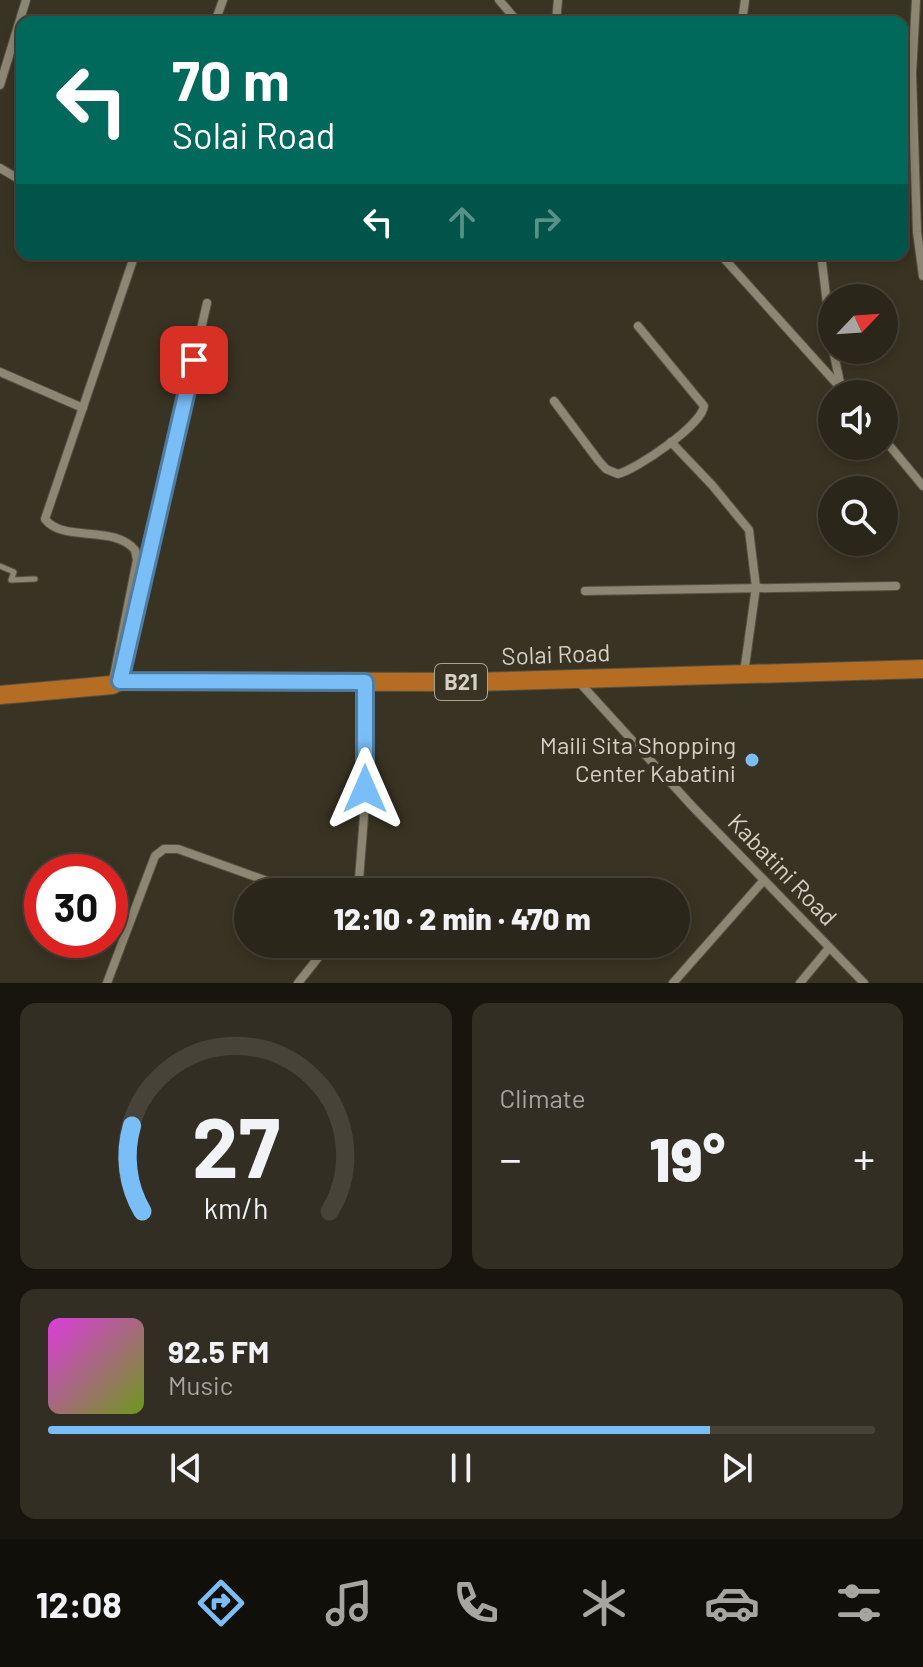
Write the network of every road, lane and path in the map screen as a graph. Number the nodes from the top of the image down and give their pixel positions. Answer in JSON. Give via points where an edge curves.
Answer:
{"nodes":[{"id":1,"x":499,"y":0,"type":"edge"},
{"id":2,"x":916,"y":0,"type":"edge"},
{"id":3,"x":513,"y":16,"type":"edge"},
{"id":4,"x":920,"y":26,"type":"edge"},
{"id":5,"x":16,"y":33,"type":"edge"},
{"id":6,"x":908,"y":70,"type":"edge"},
{"id":7,"x":908,"y":82,"type":"edge"},
{"id":8,"x":0,"y":85,"type":"edge"},
{"id":9,"x":908,"y":128,"type":"edge"},
{"id":10,"x":914,"y":128,"type":"junction"},
{"id":11,"x":920,"y":232,"type":"edge"},
{"id":12,"x":133,"y":260,"type":"edge"},
{"id":13,"x":725,"y":260,"type":"edge"},
{"id":14,"x":822,"y":260,"type":"edge"},
{"id":15,"x":923,"y":276,"type":"edge"},
{"id":16,"x":825,"y":284,"type":"edge"},
{"id":17,"x":207,"y":303,"type":"dead end"},
{"id":18,"x":638,"y":326,"type":"dead end"},
{"id":19,"x":0,"y":372,"type":"edge"},
{"id":20,"x":834,"y":380,"type":"edge"},
{"id":21,"x":554,"y":401,"type":"dead end"},
{"id":22,"x":83,"y":408,"type":"junction"},
{"id":23,"x":671,"y":442,"type":"junction"},
{"id":24,"x":898,"y":456,"type":"edge"},
{"id":25,"x":923,"y":486,"type":"edge"},
{"id":26,"x":0,"y":566,"type":"edge"},
{"id":27,"x":35,"y":579,"type":"dead end"},
{"id":28,"x":896,"y":586,"type":"dead end"},
{"id":29,"x":756,"y":587,"type":"junction"},
{"id":30,"x":585,"y":591,"type":"dead end"},
{"id":31,"x":923,"y":669,"type":"edge"},
{"id":32,"x":744,"y":673,"type":"junction"},
{"id":33,"x":576,"y":679,"type":"junction"},
{"id":34,"x":365,"y":682,"type":"junction"},
{"id":35,"x":116,"y":683,"type":"junction"},
{"id":36,"x":0,"y":695,"type":"edge"},
{"id":37,"x":259,"y":878,"type":"edge"},
{"id":38,"x":359,"y":878,"type":"edge"},
{"id":39,"x":764,"y":880,"type":"junction"},
{"id":40,"x":829,"y":948,"type":"junction"},
{"id":41,"x":318,"y":958,"type":"edge"},
{"id":42,"x":107,"y":983,"type":"edge"},
{"id":43,"x":298,"y":983,"type":"edge"},
{"id":44,"x":673,"y":983,"type":"edge"},
{"id":45,"x":800,"y":983,"type":"edge"},
{"id":46,"x":862,"y":983,"type":"edge"}],
"edges":[{"from":1,"to":3,"type":"street"},
{"from":2,"to":4,"type":"street"},
{"from":4,"to":6,"type":"street"},
{"from":5,"to":8,"type":"street"},
{"from":7,"to":10,"type":"street"},
{"from":9,"to":10,"type":"street"},
{"from":10,"to":11,"type":"street"},
{"from":11,"to":15,"type":"street"},
{"from":12,"to":22,"type":"street"},
{"from":13,"to":20,"type":"street"},
{"from":14,"to":16,"type":"street"},
{"from":17,"to":35,"type":"street"},
{"from":18,"to":23,"type":"street","via":[[704,406],[701,416]]},
{"from":19,"to":22,"type":"street"},
{"from":21,"to":23,"type":"street","via":[[598,460],[618,474]]},
{"from":22,"to":35,"type":"street","via":[[45,519],[54,527],[120,538],[135,550]]},
{"from":23,"to":29,"type":"street","via":[[749,530]]},
{"from":24,"to":25,"type":"street"},
{"from":26,"to":27,"type":"lane","via":[[14,572],[11,580]]},
{"from":28,"to":29,"type":"street"},
{"from":29,"to":30,"type":"street"},
{"from":29,"to":32,"type":"street"},
{"from":31,"to":32,"type":"highway","name":"Solai Road","number":"B21"},
{"from":32,"to":33,"type":"highway","name":"Solai Road","number":"B21"},
{"from":33,"to":34,"type":"highway","name":"Solai Road","number":"B21"},
{"from":33,"to":39,"type":"street","name":"Kabatini Road"},
{"from":34,"to":35,"type":"highway","name":"Solai Road","number":"B21"},
{"from":34,"to":38,"type":"street"},
{"from":35,"to":36,"type":"highway","name":"Solai Road","number":"B21"},
{"from":37,"to":42,"type":"street","via":[[178,849],[164,849],[155,856]]},
{"from":39,"to":40,"type":"street","name":"Kabatini Road"},
{"from":39,"to":44,"type":"street"},
{"from":40,"to":45,"type":"street"},
{"from":40,"to":46,"type":"street","name":"Kabatini Road"},
{"from":41,"to":43,"type":"street"}]}
